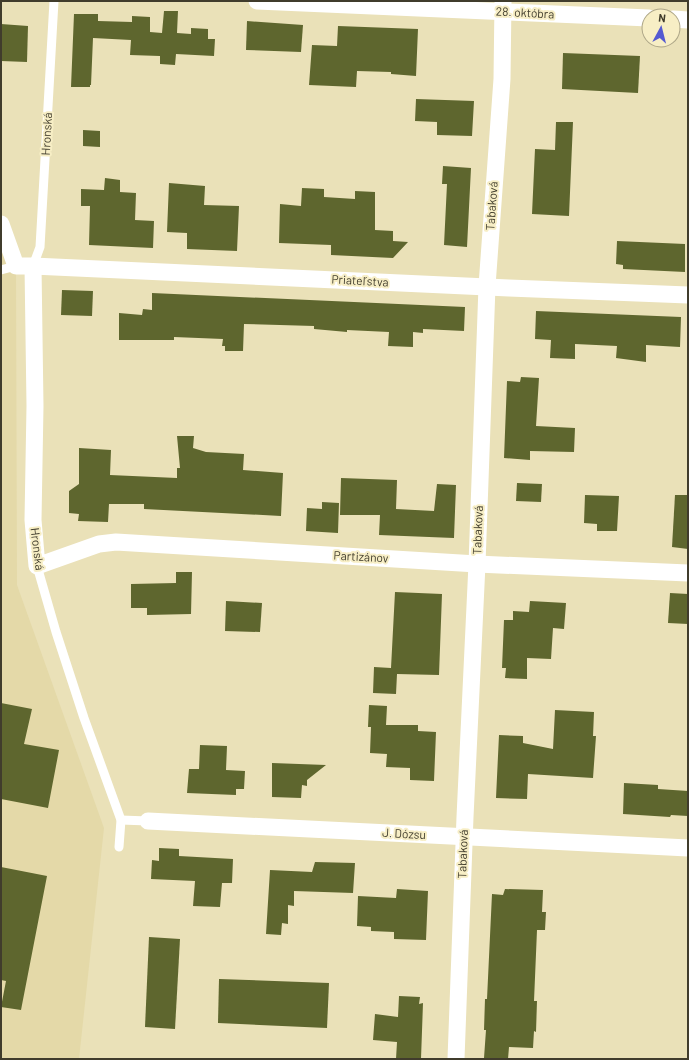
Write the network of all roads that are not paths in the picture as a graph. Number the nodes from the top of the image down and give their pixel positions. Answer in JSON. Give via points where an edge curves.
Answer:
{"nodes":[{"id":1,"x":54,"y":1,"type":"edge"},
{"id":2,"x":257,"y":1,"type":"edge"},
{"id":3,"x":503,"y":7,"type":"edge"},
{"id":4,"x":641,"y":17,"type":"edge"},
{"id":5,"x":1,"y":224,"type":"edge"},
{"id":6,"x":17,"y":267,"type":"edge"},
{"id":7,"x":487,"y":286,"type":"junction"},
{"id":8,"x":688,"y":294,"type":"edge"},
{"id":9,"x":477,"y":564,"type":"junction"},
{"id":10,"x":38,"y":566,"type":"junction"},
{"id":11,"x":688,"y":573,"type":"edge"},
{"id":12,"x":121,"y":820,"type":"junction"},
{"id":13,"x":148,"y":821,"type":"joint"},
{"id":14,"x":464,"y":837,"type":"junction"},
{"id":15,"x":119,"y":847,"type":"dead end"},
{"id":16,"x":688,"y":848,"type":"edge"},
{"id":17,"x":456,"y":1059,"type":"edge"}],
"edges":[{"from":1,"to":6,"type":"lane","name":"Hronská","via":[[40,247]]},
{"from":2,"to":3,"type":"street","name":"28. októbra"},
{"from":3,"to":4,"type":"street","name":"28. októbra"},
{"from":3,"to":7,"type":"street","name":"Tabaková","via":[[502,79]]},
{"from":5,"to":6,"type":"street","name":"Hronská"},
{"from":6,"to":7,"type":"street","name":"Priateľstva"},
{"from":6,"to":10,"type":"street","name":"Hronská","via":[[35,406],[33,520]]},
{"from":7,"to":8,"type":"street","name":"Priateľstva"},
{"from":7,"to":9,"type":"street","name":"Tabaková"},
{"from":9,"to":10,"type":"street","name":"Partizánov","via":[[116,542],[99,544]]},
{"from":9,"to":11,"type":"street","name":"Partizánov"},
{"from":9,"to":14,"type":"street","name":"Tabaková"},
{"from":10,"to":12,"type":"lane","name":"Hronská","via":[[84,718]]},
{"from":12,"to":13,"type":"lane","name":"J. Dózsu"},
{"from":12,"to":15,"type":"lane"},
{"from":13,"to":14,"type":"street","name":"J. Dózsu"},
{"from":14,"to":16,"type":"street","name":"J. Dózsu"},
{"from":14,"to":17,"type":"street","name":"Tabaková"}]}
